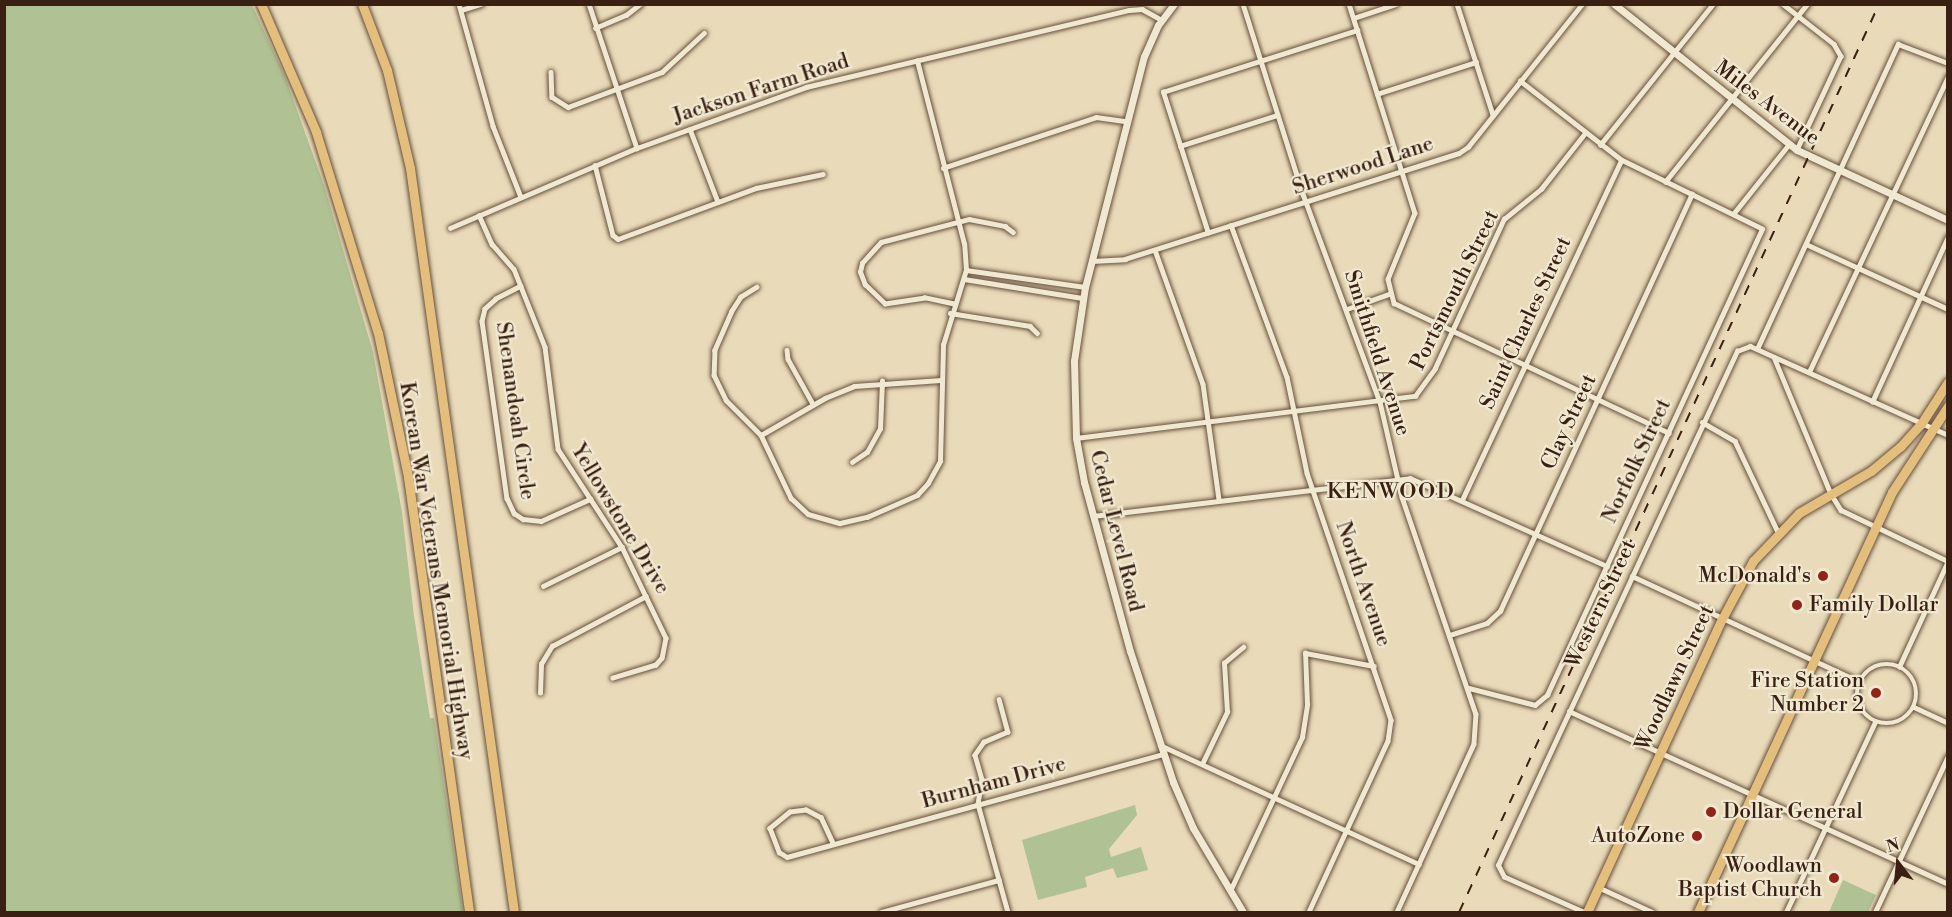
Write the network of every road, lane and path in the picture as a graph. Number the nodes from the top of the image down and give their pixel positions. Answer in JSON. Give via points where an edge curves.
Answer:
{"nodes":[{"id":1,"x":261,"y":4,"type":"edge"},
{"id":2,"x":363,"y":4,"type":"edge"},
{"id":3,"x":481,"y":4,"type":"edge"},
{"id":4,"x":589,"y":4,"type":"edge"},
{"id":5,"x":640,"y":4,"type":"edge"},
{"id":6,"x":1174,"y":4,"type":"edge"},
{"id":7,"x":1243,"y":4,"type":"edge"},
{"id":8,"x":1349,"y":4,"type":"edge"},
{"id":9,"x":1396,"y":4,"type":"edge"},
{"id":10,"x":1456,"y":4,"type":"edge"},
{"id":11,"x":1582,"y":4,"type":"edge"},
{"id":12,"x":1614,"y":4,"type":"edge"},
{"id":13,"x":1713,"y":4,"type":"edge"},
{"id":14,"x":1783,"y":4,"type":"edge"},
{"id":15,"x":1807,"y":4,"type":"edge"},
{"id":16,"x":460,"y":7,"type":"edge"},
{"id":17,"x":1142,"y":7,"type":"edge"},
{"id":18,"x":1798,"y":16,"type":"junction"},
{"id":19,"x":1354,"y":18,"type":"junction"},
{"id":20,"x":1162,"y":20,"type":"junction"},
{"id":21,"x":595,"y":28,"type":"junction"},
{"id":22,"x":1357,"y":30,"type":"junction"},
{"id":23,"x":704,"y":33,"type":"dead end"},
{"id":24,"x":1674,"y":53,"type":"junction"},
{"id":25,"x":917,"y":61,"type":"junction"},
{"id":26,"x":1260,"y":61,"type":"junction"},
{"id":27,"x":1476,"y":62,"type":"junction"},
{"id":28,"x":1947,"y":63,"type":"edge"},
{"id":29,"x":550,"y":72,"type":"dead end"},
{"id":30,"x":1947,"y":76,"type":"edge"},
{"id":31,"x":1520,"y":81,"type":"junction"},
{"id":32,"x":615,"y":90,"type":"junction"},
{"id":33,"x":1377,"y":94,"type":"junction"},
{"id":34,"x":1732,"y":99,"type":"junction"},
{"id":35,"x":1277,"y":115,"type":"junction"},
{"id":36,"x":1493,"y":115,"type":"junction"},
{"id":37,"x":1126,"y":122,"type":"junction"},
{"id":38,"x":690,"y":129,"type":"junction"},
{"id":39,"x":1585,"y":133,"type":"junction"},
{"id":40,"x":1789,"y":144,"type":"junction"},
{"id":41,"x":1600,"y":145,"type":"junction"},
{"id":42,"x":1180,"y":146,"type":"junction"},
{"id":43,"x":637,"y":148,"type":"junction"},
{"id":44,"x":1797,"y":150,"type":"junction"},
{"id":45,"x":1621,"y":160,"type":"junction"},
{"id":46,"x":595,"y":165,"type":"junction"},
{"id":47,"x":943,"y":168,"type":"junction"},
{"id":48,"x":1402,"y":171,"type":"junction"},
{"id":49,"x":1840,"y":171,"type":"junction"},
{"id":50,"x":823,"y":174,"type":"dead end"},
{"id":51,"x":1665,"y":182,"type":"junction"},
{"id":52,"x":1692,"y":194,"type":"junction"},
{"id":53,"x":1891,"y":195,"type":"junction"},
{"id":54,"x":521,"y":197,"type":"junction"},
{"id":55,"x":1307,"y":201,"type":"junction"},
{"id":56,"x":718,"y":202,"type":"junction"},
{"id":57,"x":1734,"y":213,"type":"junction"},
{"id":58,"x":479,"y":215,"type":"junction"},
{"id":59,"x":1947,"y":220,"type":"edge"},
{"id":60,"x":957,"y":221,"type":"junction"},
{"id":61,"x":1232,"y":225,"type":"junction"},
{"id":62,"x":450,"y":228,"type":"dead end"},
{"id":63,"x":1013,"y":232,"type":"dead end"},
{"id":64,"x":1208,"y":233,"type":"junction"},
{"id":65,"x":1947,"y":237,"type":"edge"},
{"id":66,"x":1806,"y":244,"type":"junction"},
{"id":67,"x":1155,"y":250,"type":"junction"},
{"id":68,"x":1092,"y":261,"type":"junction"},
{"id":69,"x":1858,"y":269,"type":"junction"},
{"id":70,"x":966,"y":270,"type":"junction"},
{"id":71,"x":964,"y":279,"type":"junction"},
{"id":72,"x":521,"y":286,"type":"junction"},
{"id":73,"x":757,"y":287,"type":"dead end"},
{"id":74,"x":1085,"y":287,"type":"junction"},
{"id":75,"x":1389,"y":294,"type":"junction"},
{"id":76,"x":1921,"y":296,"type":"junction"},
{"id":77,"x":1083,"y":298,"type":"junction"},
{"id":78,"x":954,"y":304,"type":"junction"},
{"id":79,"x":1347,"y":309,"type":"junction"},
{"id":80,"x":1947,"y":309,"type":"edge"},
{"id":81,"x":950,"y":314,"type":"junction"},
{"id":82,"x":1451,"y":332,"type":"junction"},
{"id":83,"x":1037,"y":333,"type":"dead end"},
{"id":84,"x":1757,"y":349,"type":"junction"},
{"id":85,"x":787,"y":350,"type":"dead end"},
{"id":86,"x":1774,"y":357,"type":"junction"},
{"id":87,"x":1525,"y":366,"type":"junction"},
{"id":88,"x":1809,"y":372,"type":"junction"},
{"id":89,"x":941,"y":380,"type":"junction"},
{"id":90,"x":882,"y":381,"type":"junction"},
{"id":91,"x":1947,"y":382,"type":"edge"},
{"id":92,"x":1598,"y":399,"type":"junction"},
{"id":93,"x":1380,"y":402,"type":"junction"},
{"id":94,"x":1872,"y":402,"type":"junction"},
{"id":95,"x":813,"y":404,"type":"junction"},
{"id":96,"x":1947,"y":406,"type":"edge"},
{"id":97,"x":1293,"y":412,"type":"junction"},
{"id":98,"x":1209,"y":421,"type":"junction"},
{"id":99,"x":1702,"y":422,"type":"junction"},
{"id":100,"x":1920,"y":424,"type":"junction"},
{"id":101,"x":1932,"y":429,"type":"junction"},
{"id":102,"x":1669,"y":432,"type":"junction"},
{"id":103,"x":761,"y":435,"type":"junction"},
{"id":104,"x":1947,"y":435,"type":"edge"},
{"id":105,"x":1076,"y":438,"type":"junction"},
{"id":106,"x":852,"y":462,"type":"dead end"},
{"id":107,"x":1397,"y":479,"type":"junction"},
{"id":108,"x":1312,"y":490,"type":"junction"},
{"id":109,"x":1831,"y":494,"type":"junction"},
{"id":110,"x":590,"y":499,"type":"junction"},
{"id":111,"x":1219,"y":500,"type":"junction"},
{"id":112,"x":1462,"y":500,"type":"junction"},
{"id":113,"x":1093,"y":516,"type":"junction"},
{"id":114,"x":1875,"y":528,"type":"junction"},
{"id":115,"x":1778,"y":532,"type":"junction"},
{"id":116,"x":1536,"y":534,"type":"junction"},
{"id":117,"x":622,"y":547,"type":"junction"},
{"id":118,"x":1947,"y":561,"type":"edge"},
{"id":119,"x":1607,"y":566,"type":"junction"},
{"id":120,"x":1632,"y":576,"type":"junction"},
{"id":121,"x":543,"y":586,"type":"dead end"},
{"id":122,"x":646,"y":596,"type":"junction"},
{"id":123,"x":1722,"y":619,"type":"junction"},
{"id":124,"x":1450,"y":635,"type":"junction"},
{"id":125,"x":1243,"y":647,"type":"dead end"},
{"id":126,"x":1814,"y":661,"type":"junction"},
{"id":127,"x":1374,"y":666,"type":"junction"},
{"id":128,"x":1899,"y":667,"type":"junction"},
{"id":129,"x":613,"y":678,"type":"dead end"},
{"id":130,"x":1858,"y":681,"type":"junction"},
{"id":131,"x":1469,"y":687,"type":"junction"},
{"id":132,"x":540,"y":693,"type":"dead end"},
{"id":133,"x":999,"y":699,"type":"dead end"},
{"id":134,"x":1914,"y":707,"type":"junction"},
{"id":135,"x":1569,"y":711,"type":"junction"},
{"id":136,"x":1875,"y":722,"type":"junction"},
{"id":137,"x":1947,"y":723,"type":"edge"},
{"id":138,"x":1161,"y":745,"type":"junction"},
{"id":139,"x":1660,"y":753,"type":"junction"},
{"id":140,"x":1164,"y":754,"type":"junction"},
{"id":141,"x":1947,"y":756,"type":"edge"},
{"id":142,"x":1202,"y":764,"type":"junction"},
{"id":143,"x":1752,"y":795,"type":"junction"},
{"id":144,"x":1275,"y":798,"type":"junction"},
{"id":145,"x":978,"y":804,"type":"junction"},
{"id":146,"x":1826,"y":829,"type":"junction"},
{"id":147,"x":1347,"y":831,"type":"junction"},
{"id":148,"x":833,"y":844,"type":"junction"},
{"id":149,"x":1898,"y":863,"type":"junction"},
{"id":150,"x":1419,"y":864,"type":"junction"},
{"id":151,"x":999,"y":880,"type":"junction"},
{"id":152,"x":1947,"y":884,"type":"edge"},
{"id":153,"x":1598,"y":887,"type":"junction"},
{"id":154,"x":1230,"y":891,"type":"junction"},
{"id":155,"x":469,"y":912,"type":"edge"},
{"id":156,"x":514,"y":912,"type":"edge"},
{"id":157,"x":881,"y":912,"type":"edge"},
{"id":158,"x":1008,"y":912,"type":"edge"},
{"id":159,"x":1243,"y":912,"type":"edge"},
{"id":160,"x":1310,"y":912,"type":"edge"},
{"id":161,"x":1397,"y":912,"type":"edge"},
{"id":162,"x":1585,"y":912,"type":"edge"},
{"id":163,"x":1652,"y":912,"type":"edge"},
{"id":164,"x":1698,"y":912,"type":"edge"},
{"id":165,"x":1786,"y":912,"type":"edge"},
{"id":166,"x":1875,"y":912,"type":"edge"}],
"edges":[{"from":1,"to":155,"type":"highway","name":"Korean War Veterans Memorial Highway","via":[[316,132],[381,344],[408,477]]},
{"from":2,"to":156,"type":"highway","name":"Korean War Veterans Memorial Highway","via":[[390,80],[410,168]]},
{"from":3,"to":16,"type":"street"},
{"from":4,"to":21,"type":"street"},
{"from":5,"to":21,"type":"street","via":[[626,15]]},
{"from":6,"to":20,"type":"main road","name":"Cedar Level Road"},
{"from":7,"to":26,"type":"street","name":"Smithfield Avenue"},
{"from":8,"to":19,"type":"street"},
{"from":9,"to":19,"type":"street"},
{"from":10,"to":27,"type":"street"},
{"from":11,"to":31,"type":"street","name":"Sherwood Lane"},
{"from":12,"to":24,"type":"main road","name":"Miles Avenue"},
{"from":13,"to":24,"type":"street"},
{"from":14,"to":18,"type":"street"},
{"from":15,"to":18,"type":"street"},
{"from":16,"to":54,"type":"street","via":[[493,126]]},
{"from":17,"to":20,"type":"street","name":"Jackson Farm Road"},
{"from":17,"to":25,"type":"street","name":"Jackson Farm Road"},
{"from":18,"to":34,"type":"street"},
{"from":18,"to":44,"type":"street","via":[[1840,52],[1841,60]]},
{"from":19,"to":22,"type":"street"},
{"from":20,"to":37,"type":"main road","name":"Cedar Level Road","via":[[1146,48]]},
{"from":21,"to":32,"type":"street"},
{"from":22,"to":26,"type":"street"},
{"from":22,"to":33,"type":"street"},
{"from":23,"to":32,"type":"street","via":[[669,68]]},
{"from":24,"to":34,"type":"main road","name":"Miles Avenue"},
{"from":24,"to":41,"type":"street"},
{"from":25,"to":38,"type":"street","name":"Jackson Farm Road","via":[[806,87]]},
{"from":25,"to":47,"type":"street"},
{"from":26,"to":35,"type":"street","name":"Smithfield Avenue"},
{"from":26,"to":42,"type":"street","via":[[1163,92]]},
{"from":27,"to":33,"type":"street"},
{"from":27,"to":36,"type":"street"},
{"from":28,"to":49,"type":"street","via":[[1902,43],[1872,97]]},
{"from":29,"to":32,"type":"street","via":[[550,93],[562,106]]},
{"from":30,"to":53,"type":"street"},
{"from":31,"to":36,"type":"street","name":"Sherwood Lane"},
{"from":31,"to":39,"type":"street"},
{"from":32,"to":43,"type":"street"},
{"from":33,"to":48,"type":"street"},
{"from":34,"to":40,"type":"main road","name":"Miles Avenue"},
{"from":34,"to":51,"type":"street"},
{"from":35,"to":42,"type":"street"},
{"from":35,"to":55,"type":"street","name":"Smithfield Avenue"},
{"from":36,"to":48,"type":"street","name":"Sherwood Lane","via":[[1464,151]]},
{"from":37,"to":47,"type":"street","via":[[1096,117]]},
{"from":37,"to":68,"type":"main road","name":"Cedar Level Road"},
{"from":38,"to":43,"type":"street","name":"Jackson Farm Road"},
{"from":38,"to":56,"type":"street"},
{"from":39,"to":41,"type":"street"},
{"from":39,"to":82,"type":"street","name":"Portsmouth Street","via":[[1541,189],[1503,219]]},
{"from":40,"to":44,"type":"main road","name":"Miles Avenue"},
{"from":40,"to":57,"type":"street"},
{"from":41,"to":45,"type":"street"},
{"from":42,"to":64,"type":"street"},
{"from":43,"to":46,"type":"street","name":"Jackson Farm Road"},
{"from":44,"to":49,"type":"main road","name":"Miles Avenue"},
{"from":45,"to":51,"type":"street"},
{"from":45,"to":87,"type":"street","name":"Saint Charles Street"},
{"from":46,"to":54,"type":"street","name":"Jackson Farm Road"},
{"from":46,"to":56,"type":"street","via":[[614,237],[620,239]]},
{"from":47,"to":60,"type":"street"},
{"from":48,"to":55,"type":"street","name":"Sherwood Lane"},
{"from":48,"to":75,"type":"street","via":[[1415,218],[1389,274]]},
{"from":49,"to":53,"type":"main road","name":"Miles Avenue"},
{"from":49,"to":66,"type":"street"},
{"from":50,"to":56,"type":"street","via":[[768,185]]},
{"from":51,"to":52,"type":"street"},
{"from":52,"to":57,"type":"street"},
{"from":52,"to":92,"type":"street","name":"Clay Street"},
{"from":53,"to":59,"type":"main road","name":"Miles Avenue"},
{"from":53,"to":69,"type":"street"},
{"from":54,"to":58,"type":"street","name":"Jackson Farm Road"},
{"from":55,"to":61,"type":"street","name":"Sherwood Lane"},
{"from":55,"to":79,"type":"street","name":"Smithfield Avenue"},
{"from":57,"to":102,"type":"street","name":"Norfolk Street","via":[[1762,229]]},
{"from":58,"to":62,"type":"street","name":"Jackson Farm Road"},
{"from":58,"to":72,"type":"street","name":"Yellowstone Drive","via":[[483,229],[514,269]]},
{"from":60,"to":63,"type":"street","via":[[975,219],[1005,226]]},
{"from":60,"to":70,"type":"street"},
{"from":60,"to":78,"type":"street","via":[[874,245],[860,272],[873,296],[885,304],[925,298]]},
{"from":61,"to":64,"type":"street","name":"Sherwood Lane"},
{"from":61,"to":97,"type":"street","name":"North Avenue","via":[[1287,377]]},
{"from":64,"to":67,"type":"street","name":"Sherwood Lane"},
{"from":65,"to":76,"type":"street"},
{"from":66,"to":69,"type":"street"},
{"from":66,"to":84,"type":"street"},
{"from":67,"to":68,"type":"street","name":"Sherwood Lane","via":[[1120,261]]},
{"from":67,"to":98,"type":"street","via":[[1203,384]]},
{"from":68,"to":74,"type":"main road","name":"Cedar Level Road"},
{"from":69,"to":76,"type":"street"},
{"from":69,"to":88,"type":"street"},
{"from":70,"to":71,"type":"street"},
{"from":70,"to":74,"type":"street"},
{"from":71,"to":77,"type":"street"},
{"from":71,"to":78,"type":"street"},
{"from":72,"to":110,"type":"street","name":"Yellowstone Drive","via":[[545,347],[558,449]]},
{"from":72,"to":110,"type":"street","name":"Shenandoah Circle","via":[[496,299],[486,309],[482,321],[507,498],[514,513],[541,521]]},
{"from":73,"to":103,"type":"street","via":[[741,297],[732,311],[715,350],[713,367],[721,393]]},
{"from":74,"to":77,"type":"main road","name":"Cedar Level Road"},
{"from":75,"to":79,"type":"street"},
{"from":75,"to":82,"type":"street","via":[[1397,306]]},
{"from":76,"to":80,"type":"street"},
{"from":76,"to":94,"type":"street"},
{"from":77,"to":105,"type":"main road","name":"Cedar Level Road","via":[[1074,373]]},
{"from":78,"to":81,"type":"street"},
{"from":79,"to":93,"type":"street","name":"Smithfield Avenue"},
{"from":81,"to":83,"type":"street","via":[[1030,326]]},
{"from":81,"to":89,"type":"street"},
{"from":82,"to":87,"type":"street"},
{"from":82,"to":93,"type":"street","name":"Portsmouth Street","via":[[1423,390],[1410,398]]},
{"from":84,"to":86,"type":"street"},
{"from":84,"to":99,"type":"street","name":"Western Street","via":[[1743,347],[1734,355]]},
{"from":85,"to":95,"type":"street","via":[[788,359]]},
{"from":86,"to":88,"type":"street"},
{"from":86,"to":109,"type":"street"},
{"from":87,"to":92,"type":"street"},
{"from":87,"to":112,"type":"street","name":"Saint Charles Street"},
{"from":88,"to":94,"type":"street"},
{"from":89,"to":90,"type":"street"},
{"from":89,"to":103,"type":"street","via":[[941,454],[934,475],[909,499],[861,519],[832,522],[802,510],[786,491]]},
{"from":90,"to":95,"type":"street","via":[[854,386]]},
{"from":90,"to":106,"type":"street","via":[[880,429],[867,452]]},
{"from":91,"to":100,"type":"highway","name":"Woodlawn Street"},
{"from":92,"to":102,"type":"street"},
{"from":92,"to":116,"type":"street","name":"Clay Street"},
{"from":93,"to":97,"type":"street","name":"Portsmouth Street"},
{"from":93,"to":107,"type":"street","name":"Smithfield Avenue"},
{"from":94,"to":100,"type":"street"},
{"from":95,"to":103,"type":"street"},
{"from":96,"to":101,"type":"highway"},
{"from":97,"to":98,"type":"street","name":"Portsmouth Street"},
{"from":97,"to":108,"type":"street","name":"North Avenue"},
{"from":98,"to":105,"type":"street","name":"Portsmouth Street"},
{"from":98,"to":111,"type":"street"},
{"from":99,"to":115,"type":"street","via":[[1735,441]]},
{"from":99,"to":120,"type":"street","name":"Western Street"},
{"from":100,"to":101,"type":"street"},
{"from":100,"to":109,"type":"highway","name":"Woodlawn Street","via":[[1882,463]]},
{"from":101,"to":104,"type":"street"},
{"from":101,"to":114,"type":"highway","via":[[1905,469]]},
{"from":102,"to":119,"type":"street","name":"Norfolk Street"},
{"from":105,"to":113,"type":"main road","name":"Cedar Level Road"},
{"from":107,"to":108,"type":"street"},
{"from":107,"to":112,"type":"street","via":[[1416,479]]},
{"from":107,"to":124,"type":"street","name":"Smithfield Avenue"},
{"from":108,"to":111,"type":"street"},
{"from":108,"to":127,"type":"street","name":"North Avenue"},
{"from":109,"to":114,"type":"street","via":[[1841,510]]},
{"from":109,"to":115,"type":"highway","name":"Woodlawn Street"},
{"from":110,"to":117,"type":"street","name":"Yellowstone Drive"},
{"from":111,"to":113,"type":"street"},
{"from":112,"to":116,"type":"street"},
{"from":113,"to":138,"type":"main road","name":"Cedar Level Road"},
{"from":114,"to":118,"type":"street"},
{"from":114,"to":126,"type":"highway"},
{"from":115,"to":123,"type":"highway","name":"Woodlawn Street","via":[[1746,572]]},
{"from":116,"to":119,"type":"street"},
{"from":116,"to":124,"type":"street","name":"Clay Street","via":[[1497,615],[1487,623]]},
{"from":117,"to":121,"type":"street"},
{"from":117,"to":122,"type":"street","name":"Yellowstone Drive"},
{"from":118,"to":128,"type":"street"},
{"from":119,"to":131,"type":"street","name":"Norfolk Street","via":[[1547,695],[1539,704]]},
{"from":120,"to":123,"type":"street"},
{"from":120,"to":135,"type":"street","name":"Western Street"},
{"from":122,"to":129,"type":"street","name":"Yellowstone Drive","via":[[666,638],[662,658],[646,670]]},
{"from":122,"to":132,"type":"street","via":[[552,646],[542,664]]},
{"from":123,"to":126,"type":"street"},
{"from":123,"to":139,"type":"highway","name":"Woodlawn Street"},
{"from":124,"to":131,"type":"street","name":"Smithfield Avenue"},
{"from":125,"to":142,"type":"street","via":[[1224,663],[1225,718]]},
{"from":126,"to":130,"type":"street"},
{"from":126,"to":143,"type":"highway"},
{"from":127,"to":144,"type":"street","via":[[1307,652],[1305,728]]},
{"from":127,"to":147,"type":"street","name":"North Avenue","via":[[1389,711],[1390,733]]},
{"from":128,"to":130,"type":"street","via":[[1880,666]]},
{"from":128,"to":134,"type":"street","via":[[1915,686]]},
{"from":130,"to":136,"type":"street","via":[[1859,703]]},
{"from":131,"to":150,"type":"street","name":"Smithfield Avenue","via":[[1477,725],[1474,744]]},
{"from":133,"to":145,"type":"street","via":[[1008,732],[984,742],[975,752],[982,779]]},
{"from":134,"to":136,"type":"street","via":[[1895,723]]},
{"from":134,"to":137,"type":"street"},
{"from":135,"to":139,"type":"street"},
{"from":135,"to":162,"type":"street","name":"Western Street","via":[[1498,868],[1504,877]]},
{"from":136,"to":146,"type":"street"},
{"from":138,"to":140,"type":"main road","name":"Cedar Level Road"},
{"from":138,"to":142,"type":"street"},
{"from":139,"to":143,"type":"street"},
{"from":139,"to":153,"type":"highway","name":"Woodlawn Street"},
{"from":140,"to":145,"type":"street","name":"Burnham Drive"},
{"from":140,"to":154,"type":"main road","name":"Cedar Level Road","via":[[1193,828]]},
{"from":141,"to":149,"type":"street"},
{"from":142,"to":144,"type":"street"},
{"from":143,"to":146,"type":"street"},
{"from":143,"to":164,"type":"highway"},
{"from":144,"to":147,"type":"street"},
{"from":144,"to":154,"type":"street"},
{"from":145,"to":148,"type":"street","name":"Burnham Drive"},
{"from":145,"to":151,"type":"street"},
{"from":146,"to":149,"type":"street"},
{"from":146,"to":165,"type":"street"},
{"from":147,"to":150,"type":"street"},
{"from":147,"to":160,"type":"street","name":"North Avenue"},
{"from":148,"to":148,"type":"street","name":"Burnham Drive","via":[[784,857],[770,828],[790,812],[806,810],[821,818]]},
{"from":149,"to":152,"type":"street"},
{"from":149,"to":166,"type":"street"},
{"from":150,"to":161,"type":"street","name":"Smithfield Avenue"},
{"from":151,"to":157,"type":"street"},
{"from":151,"to":158,"type":"street"},
{"from":153,"to":162,"type":"highway","name":"Woodlawn Street"},
{"from":153,"to":163,"type":"street"},
{"from":154,"to":159,"type":"main road","name":"Cedar Level Road"}]}
